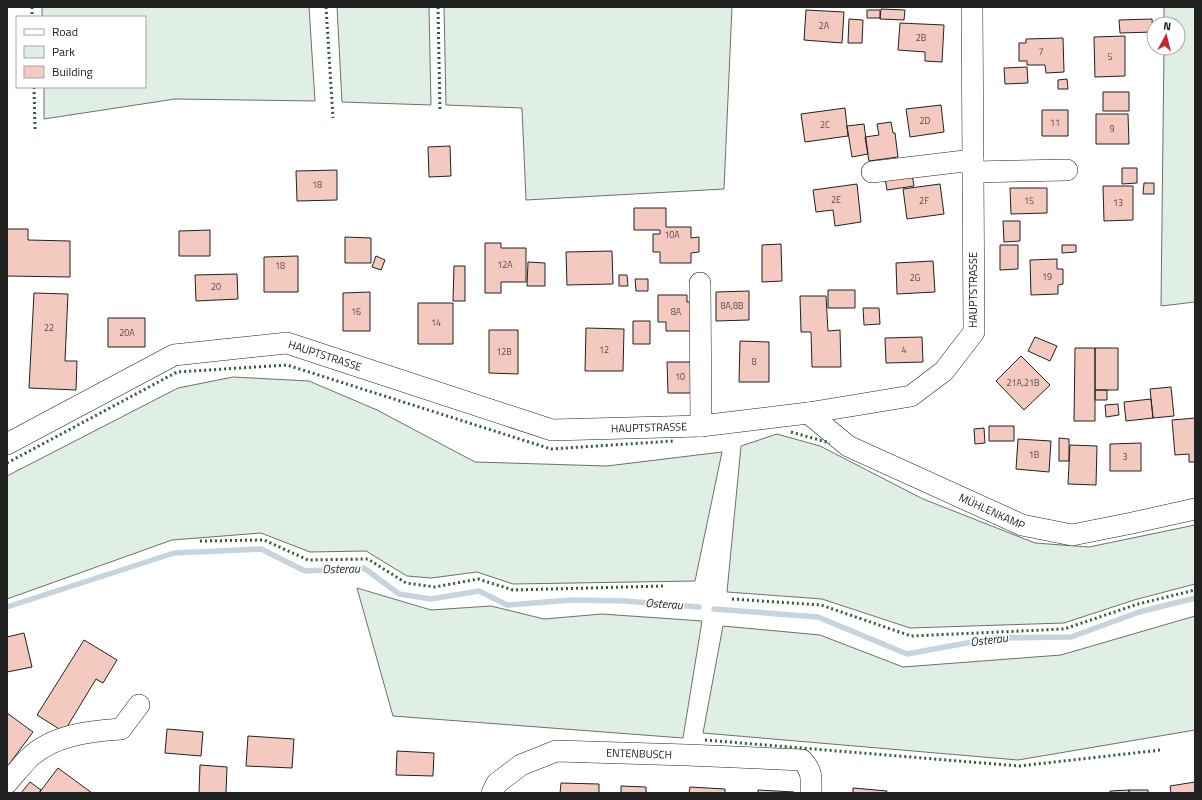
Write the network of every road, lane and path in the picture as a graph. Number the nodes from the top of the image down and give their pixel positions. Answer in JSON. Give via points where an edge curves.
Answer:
{"nodes":[{"id":1,"x":972,"y":7,"type":"edge"},
{"id":2,"x":973,"y":166,"type":"junction"},
{"id":3,"x":1067,"y":170,"type":"dead end"},
{"id":4,"x":872,"y":172,"type":"dead end"},
{"id":5,"x":700,"y":284,"type":"dead end"},
{"id":6,"x":808,"y":413,"type":"junction"},
{"id":7,"x":701,"y":426,"type":"junction"},
{"id":8,"x":7,"y":444,"type":"edge"},
{"id":9,"x":1195,"y":509,"type":"edge"},
{"id":10,"x":139,"y":705,"type":"dead end"},
{"id":11,"x":7,"y":783,"type":"edge"},
{"id":12,"x":492,"y":793,"type":"edge"},
{"id":13,"x":811,"y":793,"type":"edge"}],
"edges":[{"from":1,"to":2,"type":"street","name":"HAUPTSTRASSE"},
{"from":2,"to":3,"type":"street"},
{"from":2,"to":4,"type":"street"},
{"from":2,"to":6,"type":"street","name":"HAUPTSTRASSE","via":[[974,332],[944,371],[911,396]]},
{"from":5,"to":7,"type":"street"},
{"from":6,"to":7,"type":"street","name":"HAUPTSTRASSE"},
{"from":6,"to":9,"type":"street","name":"MÜHLENKAMP","via":[[848,446],[1022,525],[1072,535]]},
{"from":7,"to":8,"type":"street","name":"HAUPTSTRASSE","via":[[552,430],[287,343],[174,355]]},
{"from":10,"to":11,"type":"street","via":[[121,729],[91,731],[54,741],[31,756]]},
{"from":12,"to":13,"type":"street","name":"ENTENBUSCH","via":[[497,783],[521,765],[556,751],[802,760],[809,767]]}]}
